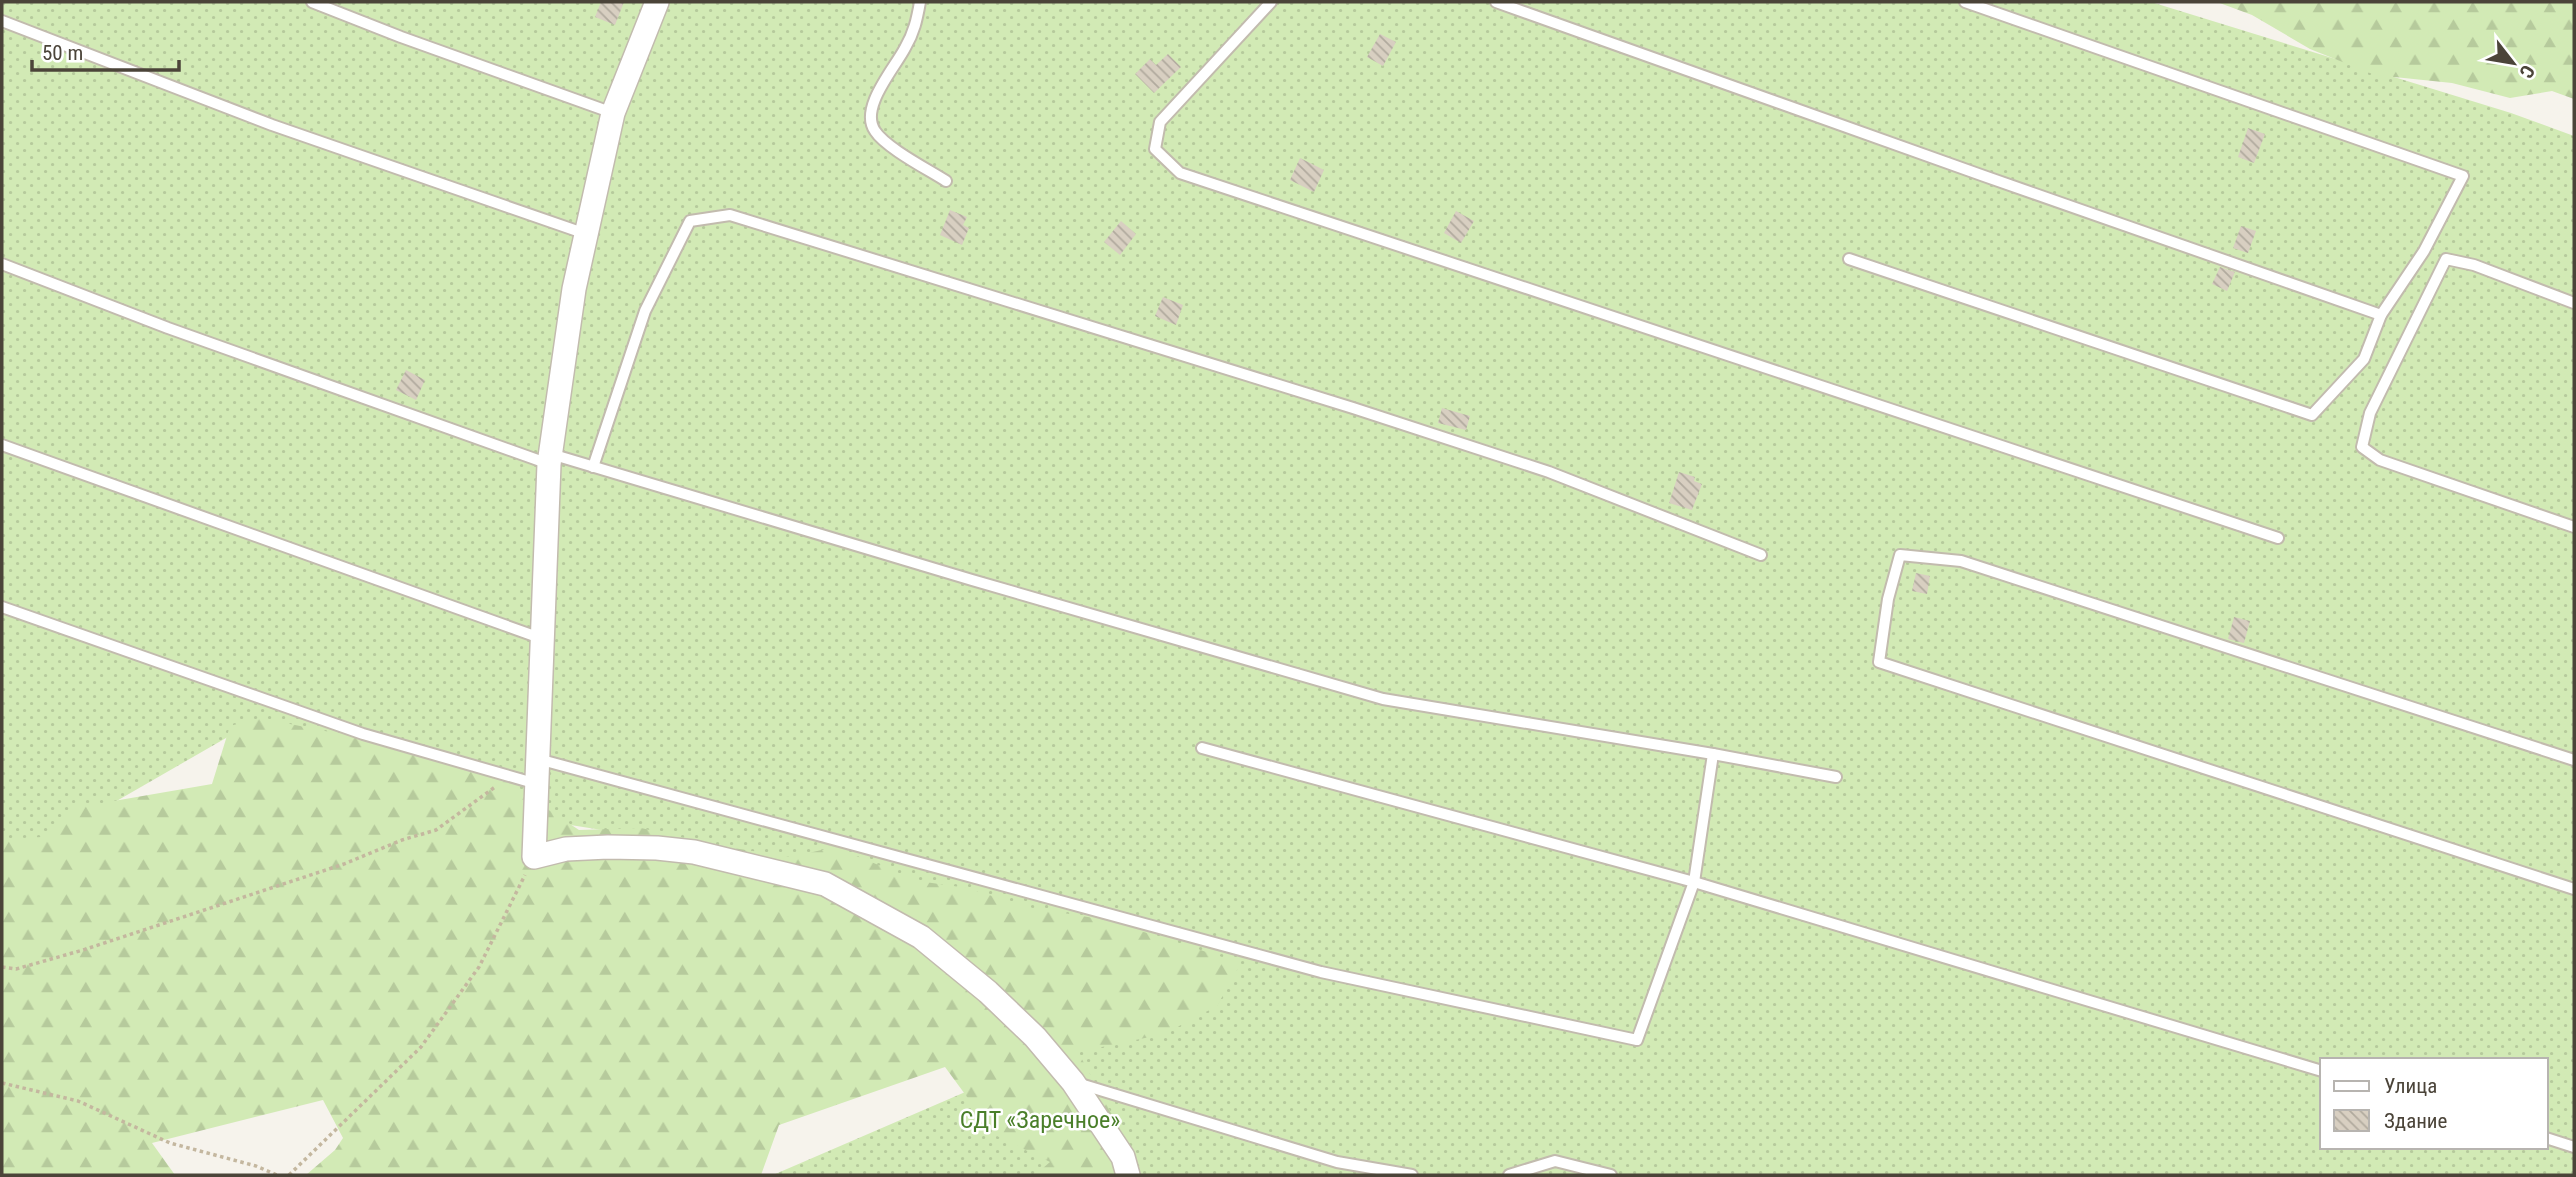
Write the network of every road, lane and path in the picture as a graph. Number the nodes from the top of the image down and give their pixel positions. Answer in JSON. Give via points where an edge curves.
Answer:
{"nodes":[{"id":1,"x":312,"y":2,"type":"edge"},
{"id":2,"x":657,"y":2,"type":"edge"},
{"id":3,"x":920,"y":2,"type":"edge"},
{"id":4,"x":1271,"y":2,"type":"edge"},
{"id":5,"x":1496,"y":2,"type":"edge"},
{"id":6,"x":1965,"y":2,"type":"edge"},
{"id":7,"x":2,"y":21,"type":"edge"},
{"id":8,"x":613,"y":113,"type":"junction"},
{"id":9,"x":946,"y":181,"type":"dead end"},
{"id":10,"x":586,"y":234,"type":"junction"},
{"id":11,"x":1849,"y":259,"type":"dead end"},
{"id":12,"x":2,"y":264,"type":"edge"},
{"id":13,"x":2574,"y":303,"type":"edge"},
{"id":14,"x":2382,"y":315,"type":"junction"},
{"id":15,"x":2,"y":445,"type":"edge"},
{"id":16,"x":550,"y":459,"type":"junction"},
{"id":17,"x":593,"y":467,"type":"junction"},
{"id":18,"x":2574,"y":527,"type":"edge"},
{"id":19,"x":2278,"y":538,"type":"dead end"},
{"id":20,"x":1762,"y":555,"type":"dead end"},
{"id":21,"x":2,"y":607,"type":"edge"},
{"id":22,"x":543,"y":639,"type":"junction"},
{"id":23,"x":1202,"y":748,"type":"dead end"},
{"id":24,"x":1713,"y":754,"type":"junction"},
{"id":25,"x":538,"y":759,"type":"junction"},
{"id":26,"x":2574,"y":760,"type":"edge"},
{"id":27,"x":1836,"y":777,"type":"dead end"},
{"id":28,"x":499,"y":785,"type":"dead end"},
{"id":29,"x":537,"y":785,"type":"junction"},
{"id":30,"x":534,"y":857,"type":"junction"},
{"id":31,"x":1694,"y":882,"type":"junction"},
{"id":32,"x":2574,"y":889,"type":"edge"},
{"id":33,"x":2,"y":967,"type":"edge"},
{"id":34,"x":2320,"y":1070,"type":"edge"},
{"id":35,"x":1073,"y":1082,"type":"junction"},
{"id":36,"x":2,"y":1083,"type":"edge"},
{"id":37,"x":2548,"y":1139,"type":"edge"},
{"id":38,"x":2574,"y":1147,"type":"edge"},
{"id":39,"x":277,"y":1175,"type":"edge"},
{"id":40,"x":289,"y":1175,"type":"edge"},
{"id":41,"x":1128,"y":1175,"type":"edge"},
{"id":42,"x":1412,"y":1175,"type":"edge"},
{"id":43,"x":1509,"y":1175,"type":"edge"},
{"id":44,"x":1611,"y":1175,"type":"edge"}],
"edges":[{"from":1,"to":8,"type":"lane"},
{"from":2,"to":8,"type":"street"},
{"from":3,"to":9,"type":"lane","via":[[906,47],[870,111],[874,130]]},
{"from":4,"to":19,"type":"lane","via":[[1160,122],[1155,149],[1180,173]]},
{"from":5,"to":14,"type":"lane"},
{"from":6,"to":14,"type":"lane","via":[[2463,176],[2424,251]]},
{"from":7,"to":10,"type":"lane","via":[[272,125]]},
{"from":8,"to":10,"type":"street"},
{"from":10,"to":16,"type":"street"},
{"from":11,"to":14,"type":"lane","via":[[2312,415],[2364,359]]},
{"from":12,"to":16,"type":"lane","via":[[169,328]]},
{"from":13,"to":18,"type":"lane","via":[[2474,265],[2446,260],[2370,413],[2362,447],[2380,460]]},
{"from":15,"to":22,"type":"lane"},
{"from":16,"to":17,"type":"lane"},
{"from":16,"to":22,"type":"street"},
{"from":17,"to":20,"type":"lane","via":[[645,311],[690,221],[730,215],[1536,468]]},
{"from":17,"to":24,"type":"lane","via":[[1383,699]]},
{"from":21,"to":29,"type":"lane","via":[[363,734]]},
{"from":22,"to":25,"type":"street"},
{"from":23,"to":31,"type":"lane"},
{"from":24,"to":27,"type":"lane"},
{"from":24,"to":31,"type":"lane"},
{"from":25,"to":29,"type":"street"},
{"from":25,"to":31,"type":"lane","via":[[1321,972],[1637,1040]]},
{"from":26,"to":32,"type":"lane","via":[[1961,561],[1900,555],[1888,599],[1879,662]]},
{"from":28,"to":33,"type":"path","via":[[436,830],[344,864],[83,950],[16,969]]},
{"from":29,"to":30,"type":"street"},
{"from":30,"to":35,"type":"street","via":[[608,847],[670,849],[825,884],[921,937],[988,992]]},
{"from":30,"to":40,"type":"path","via":[[479,967],[421,1047]]},
{"from":31,"to":34,"type":"lane"},
{"from":35,"to":41,"type":"street","via":[[1123,1157]]},
{"from":35,"to":42,"type":"lane","via":[[1337,1162]]},
{"from":36,"to":39,"type":"path","via":[[78,1101],[170,1143]]},
{"from":37,"to":38,"type":"lane"},
{"from":43,"to":44,"type":"lane","via":[[1555,1161]]}]}
